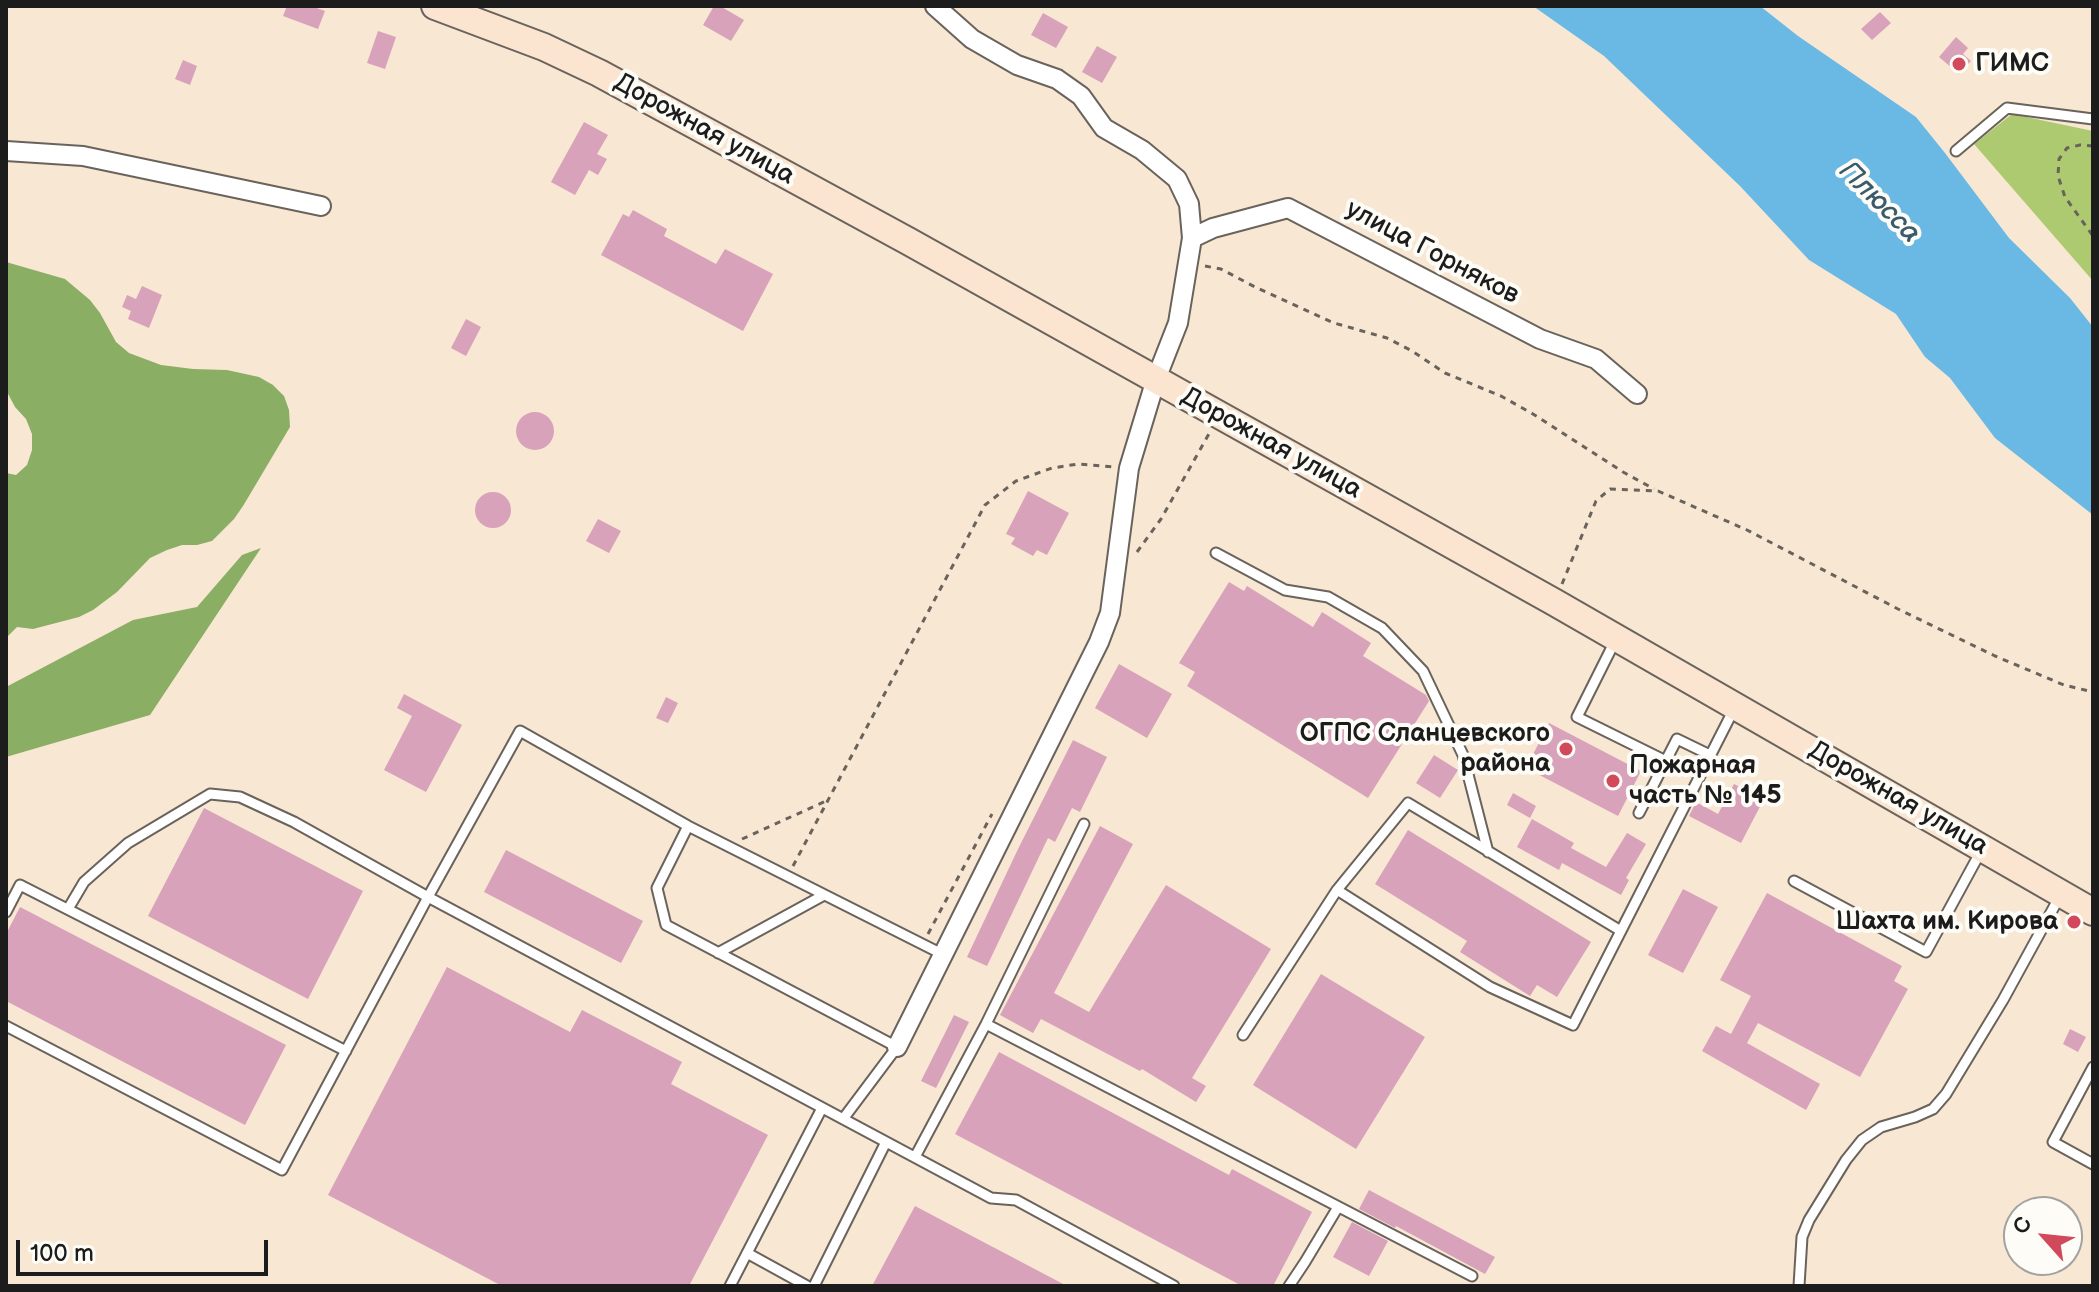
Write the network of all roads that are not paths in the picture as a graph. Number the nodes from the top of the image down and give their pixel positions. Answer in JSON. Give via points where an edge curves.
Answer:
{"nodes":[{"id":1,"x":435,"y":6,"type":"edge"},
{"id":2,"x":935,"y":6,"type":"edge"},
{"id":3,"x":2093,"y":119,"type":"edge"},
{"id":4,"x":6,"y":151,"type":"edge"},
{"id":5,"x":1956,"y":151,"type":"dead end"},
{"id":6,"x":321,"y":206,"type":"dead end"},
{"id":7,"x":1192,"y":238,"type":"junction"},
{"id":8,"x":1156,"y":379,"type":"junction"},
{"id":9,"x":1637,"y":394,"type":"dead end"},
{"id":10,"x":1216,"y":553,"type":"dead end"},
{"id":11,"x":1616,"y":638,"type":"junction"},
{"id":12,"x":1736,"y":706,"type":"junction"},
{"id":13,"x":1710,"y":755,"type":"junction"},
{"id":14,"x":1666,"y":761,"type":"junction"},
{"id":15,"x":1639,"y":813,"type":"dead end"},
{"id":16,"x":1084,"y":824,"type":"dead end"},
{"id":17,"x":688,"y":826,"type":"junction"},
{"id":18,"x":1983,"y":847,"type":"junction"},
{"id":19,"x":1488,"y":852,"type":"junction"},
{"id":20,"x":1794,"y":881,"type":"dead end"},
{"id":21,"x":1337,"y":890,"type":"junction"},
{"id":22,"x":2062,"y":893,"type":"junction"},
{"id":23,"x":824,"y":895,"type":"junction"},
{"id":24,"x":428,"y":897,"type":"junction"},
{"id":25,"x":68,"y":909,"type":"junction"},
{"id":26,"x":6,"y":912,"type":"edge"},
{"id":27,"x":2093,"y":912,"type":"edge"},
{"id":28,"x":1621,"y":931,"type":"junction"},
{"id":29,"x":718,"y":953,"type":"junction"},
{"id":30,"x":944,"y":955,"type":"junction"},
{"id":31,"x":986,"y":1024,"type":"junction"},
{"id":32,"x":6,"y":1026,"type":"edge"},
{"id":33,"x":1243,"y":1035,"type":"dead end"},
{"id":34,"x":897,"y":1047,"type":"junction"},
{"id":35,"x":346,"y":1051,"type":"junction"},
{"id":36,"x":2093,"y":1067,"type":"edge"},
{"id":37,"x":822,"y":1108,"type":"junction"},
{"id":38,"x":843,"y":1119,"type":"junction"},
{"id":39,"x":886,"y":1142,"type":"junction"},
{"id":40,"x":915,"y":1157,"type":"junction"},
{"id":41,"x":2093,"y":1164,"type":"edge"},
{"id":42,"x":1338,"y":1207,"type":"junction"},
{"id":43,"x":747,"y":1253,"type":"junction"},
{"id":44,"x":1472,"y":1276,"type":"dead end"},
{"id":45,"x":730,"y":1286,"type":"edge"},
{"id":46,"x":807,"y":1286,"type":"edge"},
{"id":47,"x":814,"y":1286,"type":"edge"},
{"id":48,"x":1174,"y":1286,"type":"edge"},
{"id":49,"x":1289,"y":1286,"type":"edge"},
{"id":50,"x":1799,"y":1286,"type":"edge"}],
"edges":[{"from":1,"to":8,"type":"street","name":"Дорожная улица","via":[[599,73]]},
{"from":2,"to":7,"type":"street","via":[[972,39],[1081,96],[1104,128],[1177,179],[1189,204]]},
{"from":3,"to":5,"type":"lane","via":[[2007,108]]},
{"from":4,"to":6,"type":"street","via":[[83,156]]},
{"from":7,"to":8,"type":"street","via":[[1178,323]]},
{"from":7,"to":9,"type":"street","name":"улица Горняков","via":[[1288,208],[1540,339],[1596,359]]},
{"from":8,"to":11,"type":"street","name":"Дорожная улица"},
{"from":8,"to":30,"type":"street","via":[[1129,468],[1110,613]]},
{"from":10,"to":19,"type":"lane","via":[[1285,590],[1328,597],[1382,628],[1423,671],[1463,755]]},
{"from":11,"to":12,"type":"street","name":"Дорожная улица"},
{"from":11,"to":14,"type":"lane","via":[[1577,717]]},
{"from":12,"to":13,"type":"lane"},
{"from":12,"to":18,"type":"street","name":"Дорожная улица"},
{"from":13,"to":14,"type":"lane","via":[[1677,739]]},
{"from":13,"to":28,"type":"lane"},
{"from":14,"to":15,"type":"lane"},
{"from":16,"to":31,"type":"lane"},
{"from":17,"to":23,"type":"lane"},
{"from":17,"to":24,"type":"lane","via":[[520,731]]},
{"from":17,"to":29,"type":"lane","via":[[657,888],[666,925]]},
{"from":18,"to":20,"type":"lane","via":[[1926,952]]},
{"from":18,"to":22,"type":"street","name":"Дорожная улица"},
{"from":19,"to":21,"type":"lane","via":[[1408,803]]},
{"from":19,"to":28,"type":"lane"},
{"from":21,"to":28,"type":"lane","via":[[1490,987],[1573,1025]]},
{"from":21,"to":33,"type":"lane"},
{"from":22,"to":27,"type":"street","name":"Дорожная улица"},
{"from":22,"to":50,"type":"lane","via":[[1946,1094],[1933,1109],[1881,1127],[1846,1160],[1802,1237]]},
{"from":23,"to":29,"type":"lane"},
{"from":23,"to":30,"type":"lane"},
{"from":24,"to":25,"type":"lane","via":[[294,822],[240,797],[210,794],[128,843],[84,882]]},
{"from":24,"to":35,"type":"lane"},
{"from":24,"to":37,"type":"lane"},
{"from":25,"to":26,"type":"lane","via":[[20,885]]},
{"from":25,"to":35,"type":"lane"},
{"from":29,"to":34,"type":"lane"},
{"from":30,"to":34,"type":"street"},
{"from":31,"to":40,"type":"lane"},
{"from":31,"to":42,"type":"lane"},
{"from":32,"to":35,"type":"lane","via":[[282,1170]]},
{"from":34,"to":38,"type":"lane"},
{"from":36,"to":41,"type":"lane","via":[[2053,1142]]},
{"from":37,"to":38,"type":"lane"},
{"from":37,"to":43,"type":"lane"},
{"from":38,"to":39,"type":"lane"},
{"from":39,"to":40,"type":"lane"},
{"from":39,"to":47,"type":"lane"},
{"from":40,"to":48,"type":"lane","via":[[991,1198],[1016,1200]]},
{"from":42,"to":44,"type":"lane"},
{"from":42,"to":49,"type":"lane"},
{"from":43,"to":45,"type":"lane"},
{"from":43,"to":46,"type":"lane"}]}
